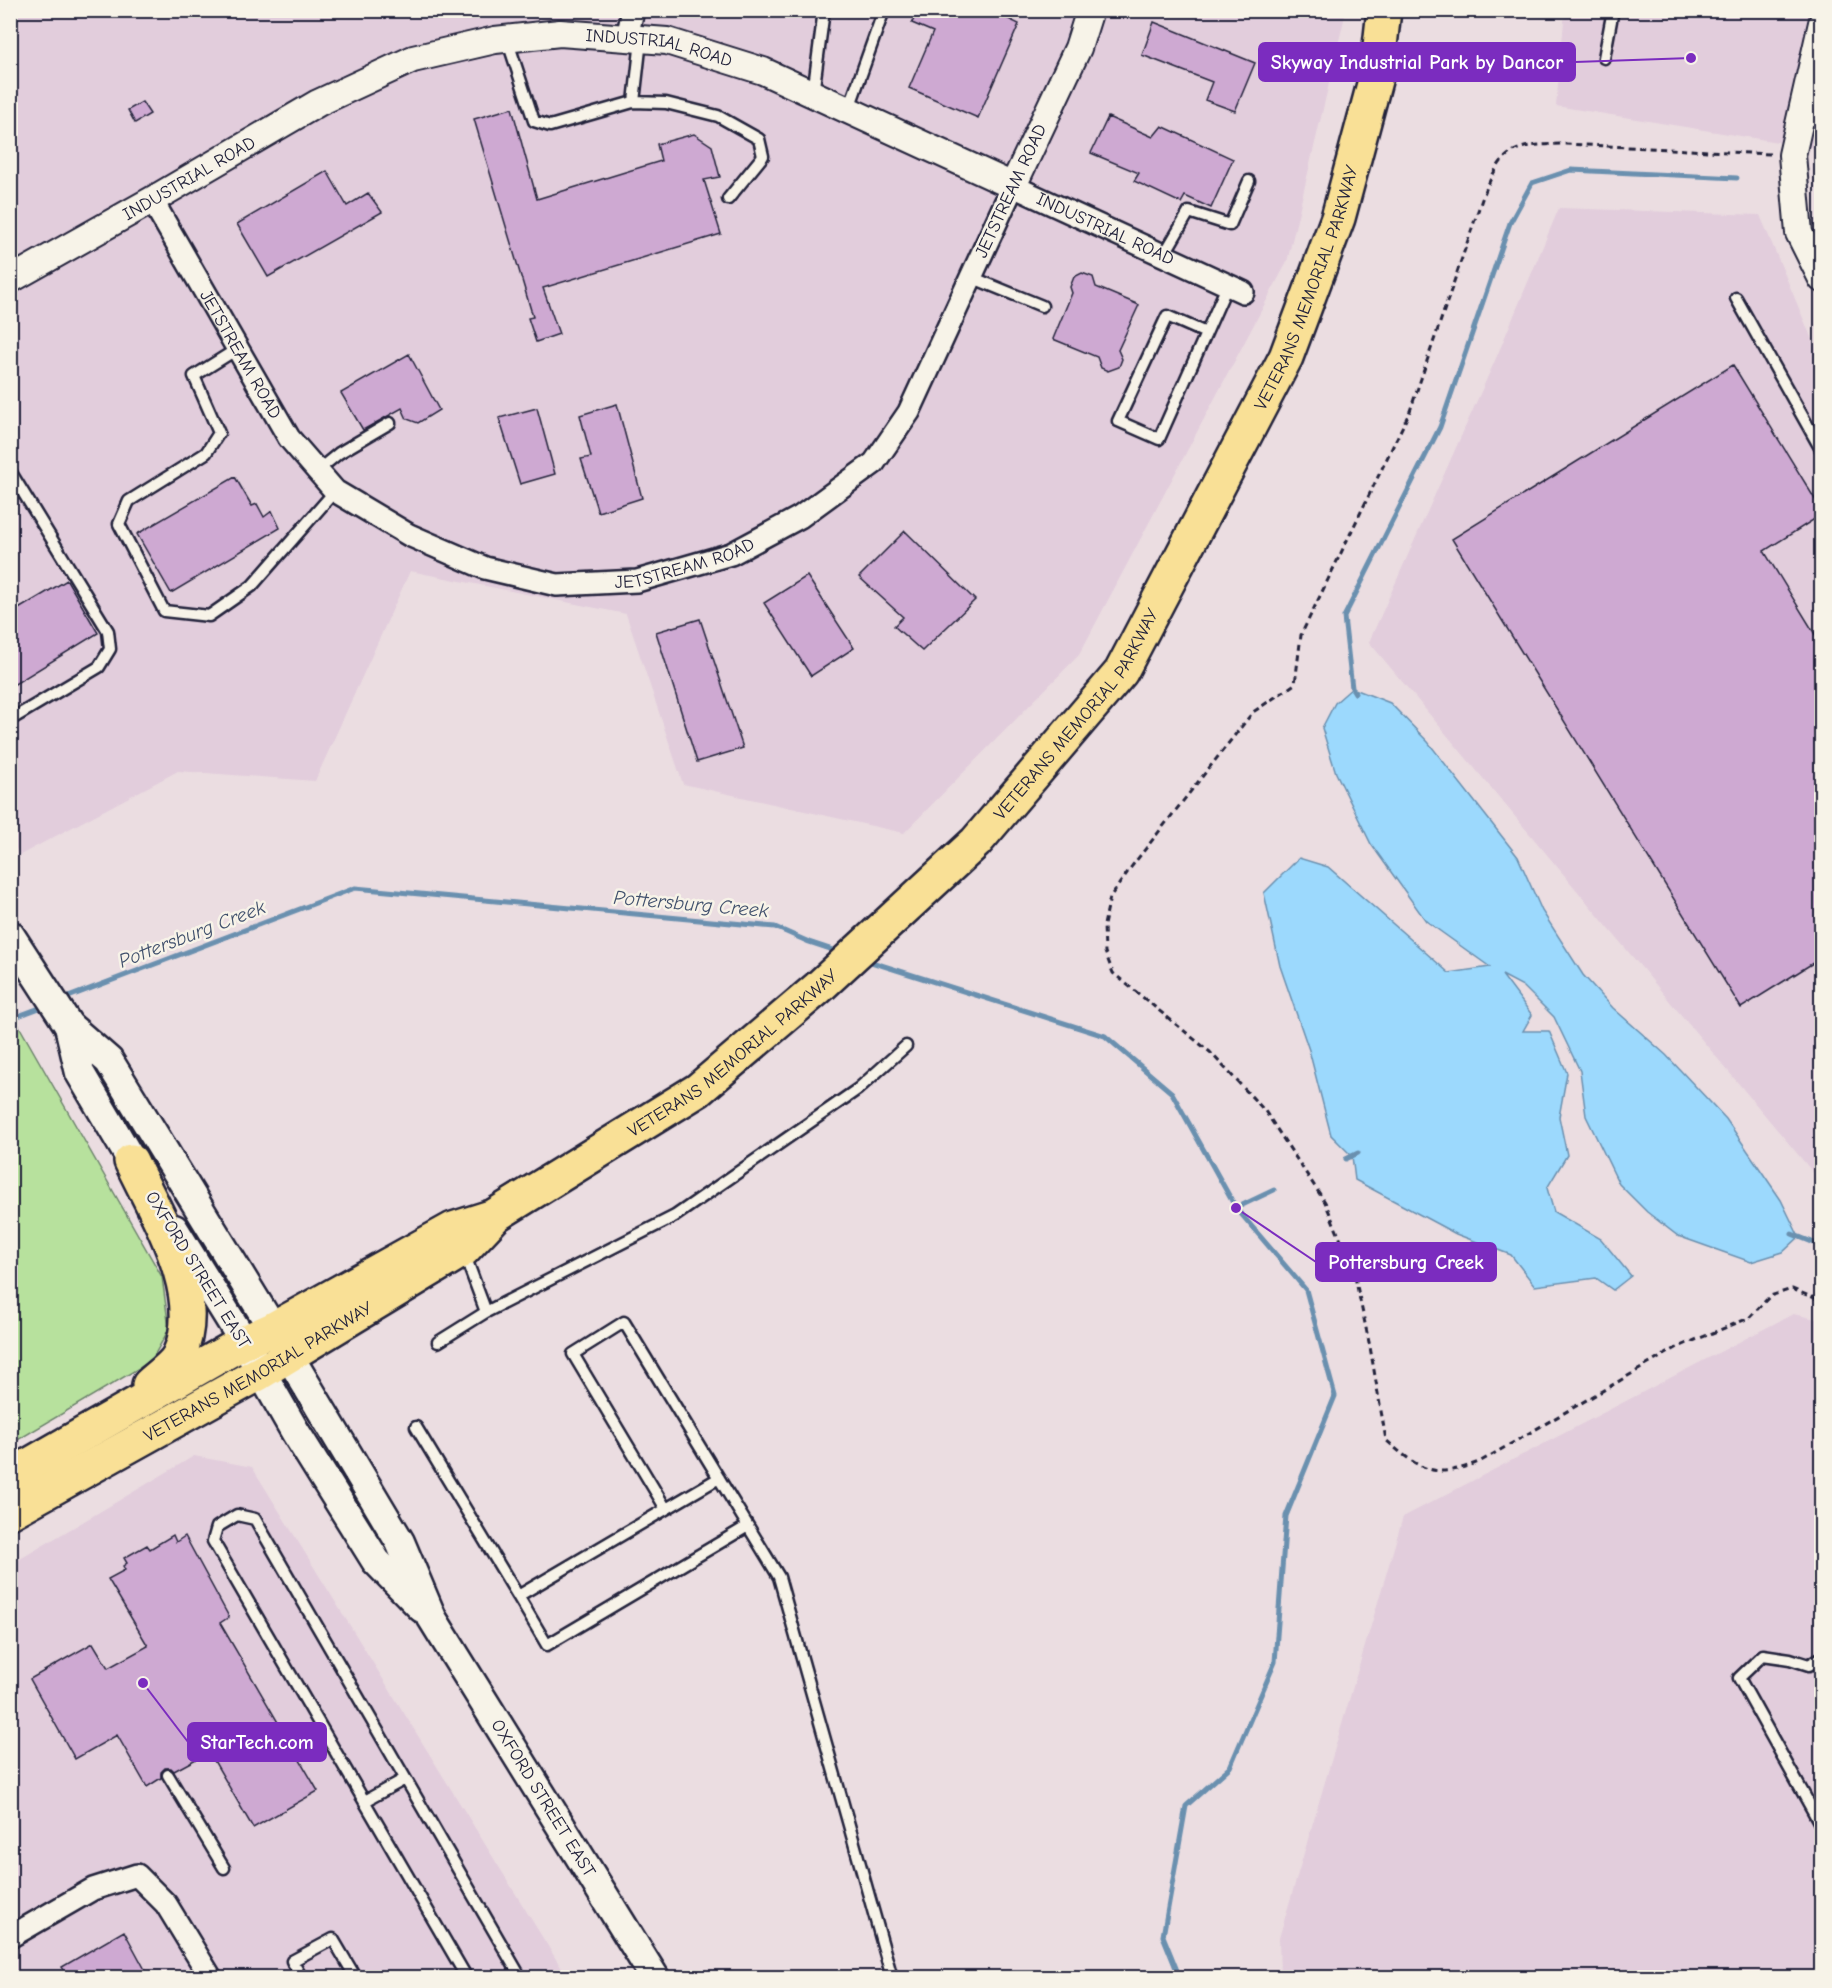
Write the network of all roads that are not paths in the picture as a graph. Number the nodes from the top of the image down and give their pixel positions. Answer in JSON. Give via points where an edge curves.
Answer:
{"nodes":[{"id":1,"x":633,"y":10,"type":"edge"},
{"id":2,"x":824,"y":10,"type":"edge"},
{"id":3,"x":884,"y":10,"type":"edge"},
{"id":4,"x":1090,"y":10,"type":"edge"},
{"id":5,"x":1384,"y":10,"type":"edge"},
{"id":6,"x":1613,"y":10,"type":"edge"},
{"id":7,"x":1821,"y":23,"type":"edge"},
{"id":8,"x":507,"y":39,"type":"junction"},
{"id":9,"x":634,"y":39,"type":"junction"},
{"id":10,"x":1604,"y":58,"type":"dead end"},
{"id":11,"x":813,"y":94,"type":"junction"},
{"id":12,"x":634,"y":102,"type":"junction"},
{"id":13,"x":848,"y":111,"type":"junction"},
{"id":14,"x":1805,"y":119,"type":"dead end"},
{"id":15,"x":1821,"y":120,"type":"edge"},
{"id":16,"x":1249,"y":181,"type":"dead end"},
{"id":17,"x":1013,"y":186,"type":"junction"},
{"id":18,"x":728,"y":199,"type":"dead end"},
{"id":19,"x":152,"y":200,"type":"junction"},
{"id":20,"x":1164,"y":255,"type":"junction"},
{"id":21,"x":971,"y":277,"type":"junction"},
{"id":22,"x":1821,"y":279,"type":"edge"},
{"id":23,"x":10,"y":280,"type":"edge"},
{"id":24,"x":1235,"y":288,"type":"joint"},
{"id":25,"x":1736,"y":298,"type":"dead end"},
{"id":26,"x":1042,"y":306,"type":"dead end"},
{"id":27,"x":1206,"y":333,"type":"junction"},
{"id":28,"x":237,"y":349,"type":"junction"},
{"id":29,"x":390,"y":423,"type":"dead end"},
{"id":30,"x":1821,"y":452,"type":"edge"},
{"id":31,"x":10,"y":471,"type":"edge"},
{"id":32,"x":317,"y":471,"type":"junction"},
{"id":33,"x":335,"y":491,"type":"junction"},
{"id":34,"x":10,"y":720,"type":"edge"},
{"id":35,"x":10,"y":935,"type":"edge"},
{"id":36,"x":69,"y":1026,"type":"junction"},
{"id":37,"x":906,"y":1046,"type":"dead end"},
{"id":38,"x":131,"y":1161,"type":"junction"},
{"id":39,"x":494,"y":1216,"type":"junction"},
{"id":40,"x":463,"y":1250,"type":"junction"},
{"id":41,"x":486,"y":1312,"type":"junction"},
{"id":42,"x":269,"y":1342,"type":"junction"},
{"id":43,"x":438,"y":1342,"type":"dead end"},
{"id":44,"x":260,"y":1373,"type":"junction"},
{"id":45,"x":118,"y":1414,"type":"junction"},
{"id":46,"x":416,"y":1427,"type":"dead end"},
{"id":47,"x":10,"y":1476,"type":"edge"},
{"id":48,"x":719,"y":1478,"type":"junction"},
{"id":49,"x":666,"y":1509,"type":"junction"},
{"id":50,"x":10,"y":1512,"type":"edge"},
{"id":51,"x":748,"y":1526,"type":"junction"},
{"id":52,"x":518,"y":1596,"type":"junction"},
{"id":53,"x":432,"y":1618,"type":"junction"},
{"id":54,"x":1821,"y":1657,"type":"edge"},
{"id":55,"x":168,"y":1775,"type":"dead end"},
{"id":56,"x":405,"y":1779,"type":"junction"},
{"id":57,"x":365,"y":1801,"type":"junction"},
{"id":58,"x":1821,"y":1827,"type":"edge"},
{"id":59,"x":224,"y":1868,"type":"dead end"},
{"id":60,"x":10,"y":1937,"type":"edge"},
{"id":61,"x":518,"y":1976,"type":"edge"},
{"id":62,"x":890,"y":1976,"type":"edge"},
{"id":63,"x":210,"y":1977,"type":"edge"},
{"id":64,"x":302,"y":1977,"type":"edge"},
{"id":65,"x":356,"y":1977,"type":"edge"},
{"id":66,"x":467,"y":1977,"type":"edge"},
{"id":67,"x":654,"y":1977,"type":"edge"}],
"edges":[{"from":1,"to":9,"type":"street"},
{"from":2,"to":11,"type":"lane"},
{"from":3,"to":13,"type":"lane"},
{"from":4,"to":17,"type":"street","name":"JETSTREAM ROAD","via":[[1078,48]]},
{"from":5,"to":39,"type":"highway","name":"VETERANS MEMORIAL PARKWAY","via":[[1377,73],[1338,218],[1286,357],[1121,672],[976,842],[818,988],[698,1090]]},
{"from":6,"to":10,"type":"lane"},
{"from":7,"to":22,"type":"street","via":[[1792,155],[1799,233]]},
{"from":8,"to":9,"type":"street","name":"INDUSTRIAL ROAD","via":[[561,33]]},
{"from":8,"to":12,"type":"lane","via":[[534,122],[550,126]]},
{"from":8,"to":19,"type":"street","name":"INDUSTRIAL ROAD","via":[[413,59],[318,103]]},
{"from":9,"to":11,"type":"street","name":"INDUSTRIAL ROAD","via":[[667,41],[763,71]]},
{"from":9,"to":12,"type":"lane"},
{"from":11,"to":13,"type":"street","name":"INDUSTRIAL ROAD"},
{"from":12,"to":18,"type":"lane","via":[[666,103],[718,116],[759,139],[763,156]]},
{"from":13,"to":17,"type":"street","name":"INDUSTRIAL ROAD"},
{"from":14,"to":15,"type":"lane"},
{"from":16,"to":20,"type":"lane","via":[[1230,225],[1189,212]]},
{"from":17,"to":20,"type":"street","name":"INDUSTRIAL ROAD"},
{"from":17,"to":21,"type":"street","name":"JETSTREAM ROAD"},
{"from":19,"to":23,"type":"street","name":"INDUSTRIAL ROAD"},
{"from":19,"to":28,"type":"street","name":"JETSTREAM ROAD"},
{"from":20,"to":24,"type":"street","name":"INDUSTRIAL ROAD"},
{"from":21,"to":26,"type":"lane"},
{"from":21,"to":33,"type":"street","name":"JETSTREAM ROAD","via":[[909,412],[874,463],[800,517],[731,554],[637,580],[557,585],[485,568],[409,535]]},
{"from":24,"to":27,"type":"lane"},
{"from":25,"to":30,"type":"lane"},
{"from":27,"to":27,"type":"lane","via":[[1159,439],[1118,421],[1167,316]]},
{"from":28,"to":32,"type":"street","name":"JETSTREAM ROAD","via":[[289,438]]},
{"from":28,"to":33,"type":"lane","via":[[194,376],[219,433],[206,453],[129,501],[119,524],[164,611],[209,616],[235,598],[252,586]]},
{"from":29,"to":32,"type":"lane"},
{"from":31,"to":34,"type":"lane","via":[[108,631],[110,649],[99,667]]},
{"from":32,"to":33,"type":"street","name":"JETSTREAM ROAD"},
{"from":35,"to":36,"type":"main road","name":"OXFORD STREET EAST"},
{"from":36,"to":38,"type":"main road","name":"OXFORD STREET EAST","via":[[80,1073]]},
{"from":36,"to":42,"type":"main road","name":"OXFORD STREET EAST","via":[[109,1060]]},
{"from":37,"to":41,"type":"lane","via":[[858,1089],[675,1216]]},
{"from":38,"to":42,"type":"main road","name":"OXFORD STREET EAST"},
{"from":38,"to":45,"type":"highway","via":[[178,1261],[188,1304],[187,1330],[178,1358]]},
{"from":39,"to":40,"type":"highway","name":"VETERANS MEMORIAL PARKWAY"},
{"from":39,"to":42,"type":"highway","name":"VETERANS MEMORIAL PARKWAY","via":[[453,1229]]},
{"from":40,"to":41,"type":"lane"},
{"from":40,"to":42,"type":"highway","name":"VETERANS MEMORIAL PARKWAY"},
{"from":41,"to":43,"type":"lane"},
{"from":42,"to":44,"type":"highway","name":"VETERANS MEMORIAL PARKWAY"},
{"from":42,"to":45,"type":"highway","name":"VETERANS MEMORIAL PARKWAY"},
{"from":42,"to":53,"type":"main road","name":"OXFORD STREET EAST","via":[[400,1542]]},
{"from":44,"to":50,"type":"highway","name":"VETERANS MEMORIAL PARKWAY"},
{"from":44,"to":53,"type":"main road","name":"OXFORD STREET EAST","via":[[375,1561]]},
{"from":45,"to":47,"type":"highway","name":"VETERANS MEMORIAL PARKWAY"},
{"from":46,"to":52,"type":"lane"},
{"from":48,"to":49,"type":"lane"},
{"from":48,"to":49,"type":"lane","via":[[624,1322],[573,1354]]},
{"from":48,"to":51,"type":"lane"},
{"from":49,"to":52,"type":"lane"},
{"from":51,"to":52,"type":"lane","via":[[547,1645]]},
{"from":51,"to":62,"type":"lane","via":[[779,1577]]},
{"from":53,"to":67,"type":"main road","name":"OXFORD STREET EAST"},
{"from":54,"to":58,"type":"lane","via":[[1809,1665],[1763,1655],[1739,1677]]},
{"from":55,"to":59,"type":"lane"},
{"from":56,"to":57,"type":"lane"},
{"from":56,"to":57,"type":"lane","via":[[255,1519],[237,1515],[217,1527],[213,1541]]},
{"from":56,"to":61,"type":"lane"},
{"from":57,"to":66,"type":"lane"},
{"from":60,"to":63,"type":"street","via":[[93,1889],[137,1875],[166,1904]]},
{"from":64,"to":65,"type":"lane","via":[[292,1962],[333,1938]]}]}
